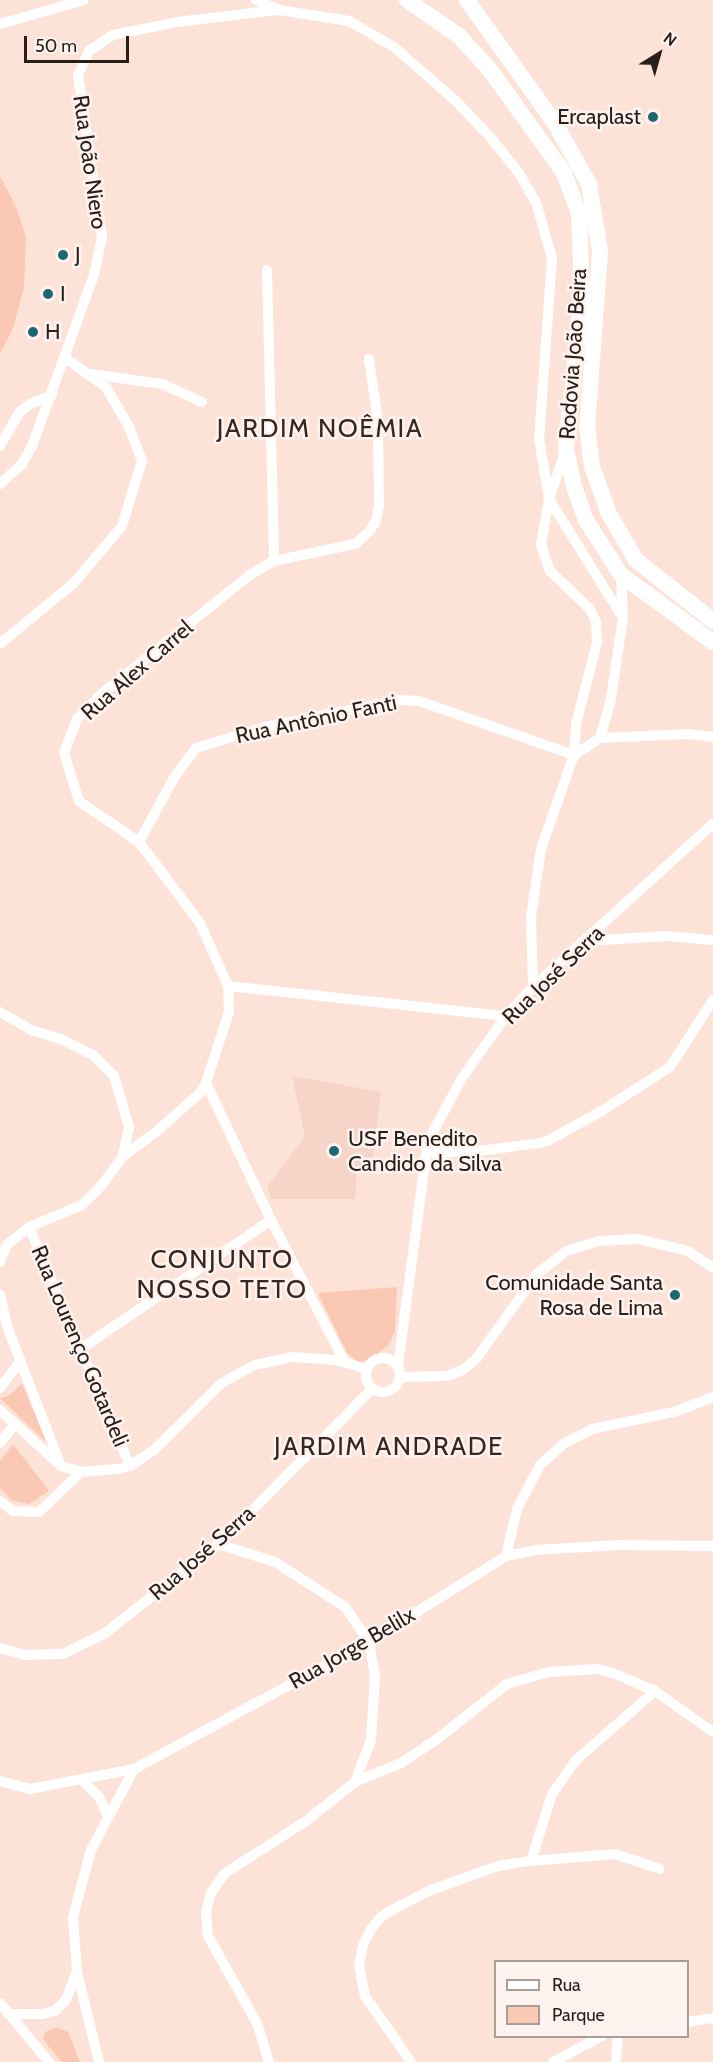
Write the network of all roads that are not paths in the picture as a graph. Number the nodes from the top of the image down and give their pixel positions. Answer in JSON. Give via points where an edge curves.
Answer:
{"nodes":[{"id":1,"x":84,"y":0,"type":"edge"},
{"id":2,"x":256,"y":0,"type":"edge"},
{"id":3,"x":407,"y":0,"type":"edge"},
{"id":4,"x":467,"y":0,"type":"edge"},
{"id":5,"x":279,"y":10,"type":"junction"},
{"id":6,"x":0,"y":24,"type":"edge"},
{"id":7,"x":267,"y":270,"type":"dead end"},
{"id":8,"x":65,"y":358,"type":"junction"},
{"id":9,"x":369,"y":359,"type":"dead end"},
{"id":10,"x":87,"y":373,"type":"junction"},
{"id":11,"x":52,"y":395,"type":"junction"},
{"id":12,"x":202,"y":402,"type":"dead end"},
{"id":13,"x":0,"y":446,"type":"edge"},
{"id":14,"x":566,"y":449,"type":"junction"},
{"id":15,"x":0,"y":484,"type":"edge"},
{"id":16,"x":549,"y":499,"type":"junction"},
{"id":17,"x":274,"y":561,"type":"junction"},
{"id":18,"x":621,"y":575,"type":"junction"},
{"id":19,"x":623,"y":618,"type":"junction"},
{"id":20,"x":713,"y":621,"type":"edge"},
{"id":21,"x":713,"y":642,"type":"edge"},
{"id":22,"x":0,"y":644,"type":"edge"},
{"id":23,"x":713,"y":737,"type":"edge"},
{"id":24,"x":600,"y":738,"type":"junction"},
{"id":25,"x":574,"y":755,"type":"junction"},
{"id":26,"x":713,"y":824,"type":"edge"},
{"id":27,"x":139,"y":842,"type":"junction"},
{"id":28,"x":713,"y":940,"type":"edge"},
{"id":29,"x":586,"y":941,"type":"junction"},
{"id":30,"x":228,"y":986,"type":"junction"},
{"id":31,"x":533,"y":987,"type":"junction"},
{"id":32,"x":713,"y":1000,"type":"edge"},
{"id":33,"x":0,"y":1012,"type":"edge"},
{"id":34,"x":507,"y":1016,"type":"junction"},
{"id":35,"x":206,"y":1083,"type":"junction"},
{"id":36,"x":427,"y":1153,"type":"junction"},
{"id":37,"x":123,"y":1156,"type":"junction"},
{"id":38,"x":271,"y":1221,"type":"junction"},
{"id":39,"x":29,"y":1227,"type":"junction"},
{"id":40,"x":0,"y":1262,"type":"edge"},
{"id":41,"x":713,"y":1268,"type":"edge"},
{"id":42,"x":0,"y":1295,"type":"edge"},
{"id":43,"x":82,"y":1348,"type":"junction"},
{"id":44,"x":20,"y":1361,"type":"junction"},
{"id":45,"x":345,"y":1363,"type":"junction"},
{"id":46,"x":398,"y":1365,"type":"junction"},
{"id":47,"x":366,"y":1369,"type":"junction"},
{"id":48,"x":400,"y":1377,"type":"junction"},
{"id":49,"x":0,"y":1388,"type":"edge"},
{"id":50,"x":372,"y":1389,"type":"junction"},
{"id":51,"x":713,"y":1397,"type":"edge"},
{"id":52,"x":0,"y":1410,"type":"edge"},
{"id":53,"x":15,"y":1424,"type":"junction"},
{"id":54,"x":0,"y":1443,"type":"edge"},
{"id":55,"x":61,"y":1466,"type":"junction"},
{"id":56,"x":130,"y":1466,"type":"junction"},
{"id":57,"x":81,"y":1472,"type":"junction"},
{"id":58,"x":0,"y":1501,"type":"edge"},
{"id":59,"x":218,"y":1544,"type":"junction"},
{"id":60,"x":713,"y":1546,"type":"edge"},
{"id":61,"x":506,"y":1556,"type":"junction"},
{"id":62,"x":369,"y":1642,"type":"junction"},
{"id":63,"x":0,"y":1648,"type":"edge"},
{"id":64,"x":655,"y":1692,"type":"junction"},
{"id":65,"x":713,"y":1732,"type":"edge"},
{"id":66,"x":134,"y":1769,"type":"junction"},
{"id":67,"x":81,"y":1779,"type":"junction"},
{"id":68,"x":0,"y":1781,"type":"edge"},
{"id":69,"x":355,"y":1782,"type":"junction"},
{"id":70,"x":108,"y":1816,"type":"junction"},
{"id":71,"x":531,"y":1861,"type":"junction"},
{"id":72,"x":660,"y":1869,"type":"dead end"},
{"id":73,"x":77,"y":1972,"type":"junction"},
{"id":74,"x":0,"y":2003,"type":"edge"},
{"id":75,"x":8,"y":2014,"type":"junction"},
{"id":76,"x":713,"y":2018,"type":"edge"},
{"id":77,"x":689,"y":2022,"type":"edge"},
{"id":78,"x":600,"y":2038,"type":"edge"},
{"id":79,"x":618,"y":2038,"type":"edge"},
{"id":80,"x":50,"y":2062,"type":"edge"},
{"id":81,"x":99,"y":2062,"type":"edge"},
{"id":82,"x":269,"y":2062,"type":"edge"},
{"id":83,"x":411,"y":2062,"type":"edge"},
{"id":84,"x":553,"y":2062,"type":"edge"},
{"id":85,"x":616,"y":2062,"type":"edge"}],
"edges":[{"from":1,"to":6,"type":"street"},
{"from":2,"to":5,"type":"street"},
{"from":3,"to":14,"type":"main road","name":"Rodovia João Beira","via":[[459,36],[490,70],[564,173],[573,192],[579,214],[582,293]]},
{"from":4,"to":20,"type":"main road","name":"Rodovia João Beira","via":[[556,125],[589,184],[600,251],[587,426],[592,467],[609,514],[636,560]]},
{"from":5,"to":8,"type":"street","name":"Rua João Niero","via":[[177,22],[113,35],[89,51],[78,75],[102,236],[94,275]]},
{"from":5,"to":16,"type":"street","via":[[349,21],[394,47],[458,102],[491,138],[536,202],[552,258],[539,439]]},
{"from":7,"to":17,"type":"street"},
{"from":8,"to":10,"type":"street"},
{"from":8,"to":11,"type":"street","name":"Rua João Niero"},
{"from":9,"to":17,"type":"street","name":"Rua Alex Carrel","via":[[378,421],[376,521],[355,544]]},
{"from":10,"to":12,"type":"street","via":[[162,384]]},
{"from":10,"to":22,"type":"street","via":[[106,387],[130,429],[142,461],[133,495],[122,526],[74,583]]},
{"from":11,"to":13,"type":"street","via":[[20,412]]},
{"from":11,"to":15,"type":"street","name":"Rua João Niero","via":[[22,464]]},
{"from":14,"to":16,"type":"street"},
{"from":14,"to":18,"type":"main road","name":"Rodovia João Beira","via":[[586,520]]},
{"from":16,"to":19,"type":"street"},
{"from":16,"to":25,"type":"street","via":[[541,545],[550,571],[589,608],[596,621],[597,642],[576,724]]},
{"from":17,"to":27,"type":"street","name":"Rua Alex Carrel","via":[[251,574],[98,697],[77,719],[64,753],[79,801]]},
{"from":18,"to":19,"type":"street"},
{"from":18,"to":21,"type":"main road","name":"Rodovia João Beira"},
{"from":19,"to":24,"type":"street","via":[[610,704]]},
{"from":23,"to":24,"type":"street","via":[[688,734]]},
{"from":24,"to":25,"type":"street"},
{"from":25,"to":27,"type":"street","name":"Rua Antônio Fanti","via":[[418,701],[399,700],[265,728],[196,748],[180,767]]},
{"from":25,"to":31,"type":"street","via":[[542,849],[531,918]]},
{"from":26,"to":29,"type":"street","name":"Rua José Serra"},
{"from":27,"to":30,"type":"street","name":"Rua Alex Carrel","via":[[200,923]]},
{"from":28,"to":29,"type":"street","via":[[667,936]]},
{"from":29,"to":31,"type":"street","name":"Rua José Serra"},
{"from":30,"to":34,"type":"street"},
{"from":30,"to":35,"type":"street","name":"Rua Alex Carrel","via":[[229,1012]]},
{"from":31,"to":34,"type":"street","name":"Rua José Serra"},
{"from":32,"to":36,"type":"street","via":[[670,1067],[549,1140],[479,1151]]},
{"from":33,"to":37,"type":"street","via":[[31,1030],[93,1055],[114,1076],[129,1126]]},
{"from":34,"to":36,"type":"street","name":"Rua José Serra","via":[[462,1078],[428,1141]]},
{"from":35,"to":37,"type":"street","name":"Rua Alex Carrel","via":[[156,1132]]},
{"from":35,"to":38,"type":"street"},
{"from":36,"to":46,"type":"street","name":"Rua José Serra"},
{"from":37,"to":39,"type":"street","name":"Rua Alex Carrel","via":[[82,1205]]},
{"from":38,"to":43,"type":"street"},
{"from":38,"to":45,"type":"street"},
{"from":39,"to":40,"type":"street","name":"Rua Alex Carrel","via":[[7,1245]]},
{"from":39,"to":43,"type":"street","name":"Rua Lourenço Gotardeli"},
{"from":41,"to":48,"type":"street","via":[[688,1251],[638,1239],[599,1241],[566,1251],[537,1274],[476,1359],[463,1370],[447,1376]]},
{"from":42,"to":44,"type":"street"},
{"from":43,"to":56,"type":"street","name":"Rua Lourenço Gotardeli"},
{"from":44,"to":49,"type":"street"},
{"from":44,"to":55,"type":"street"},
{"from":45,"to":47,"type":"street"},
{"from":45,"to":56,"type":"street","via":[[294,1357],[255,1365],[222,1383],[154,1450]]},
{"from":46,"to":47,"type":"street","via":[[389,1358],[378,1358]]},
{"from":46,"to":48,"type":"street"},
{"from":47,"to":50,"type":"street","via":[[366,1380]]},
{"from":48,"to":50,"type":"street","via":[[390,1391]]},
{"from":50,"to":59,"type":"street","name":"Rua José Serra"},
{"from":51,"to":61,"type":"street","via":[[674,1412],[592,1429],[563,1444],[540,1465],[517,1509]]},
{"from":52,"to":53,"type":"street"},
{"from":53,"to":54,"type":"street"},
{"from":53,"to":55,"type":"street"},
{"from":55,"to":57,"type":"street"},
{"from":56,"to":57,"type":"street"},
{"from":57,"to":58,"type":"street","via":[[39,1512],[13,1511]]},
{"from":59,"to":62,"type":"street","via":[[275,1562],[345,1607]]},
{"from":59,"to":63,"type":"street","name":"Rua José Serra","via":[[105,1634],[63,1654],[26,1655]]},
{"from":60,"to":61,"type":"street","name":"Rua Jorge Belilx","via":[[618,1545],[536,1550]]},
{"from":61,"to":62,"type":"street","name":"Rua Jorge Belilx"},
{"from":62,"to":66,"type":"street","name":"Rua Jorge Belilx"},
{"from":62,"to":69,"type":"street","via":[[375,1677],[371,1740]]},
{"from":64,"to":65,"type":"street"},
{"from":64,"to":69,"type":"street","via":[[597,1669],[549,1672],[507,1684],[401,1763]]},
{"from":64,"to":71,"type":"street","via":[[576,1760],[552,1794]]},
{"from":66,"to":67,"type":"street","name":"Rua Jorge Belilx"},
{"from":66,"to":70,"type":"street"},
{"from":67,"to":68,"type":"street","name":"Rua Jorge Belilx","via":[[30,1789]]},
{"from":67,"to":70,"type":"street","via":[[99,1797]]},
{"from":69,"to":82,"type":"street","via":[[306,1821],[224,1874],[210,1896],[206,1912],[208,1936],[258,2025]]},
{"from":70,"to":73,"type":"street","via":[[91,1850],[73,1917]]},
{"from":71,"to":72,"type":"street","via":[[615,1854]]},
{"from":71,"to":83,"type":"street","via":[[498,1866],[431,1890],[388,1912],[371,1929],[359,1966],[365,1996]]},
{"from":73,"to":75,"type":"street","via":[[66,2000],[56,2010]]},
{"from":73,"to":81,"type":"street"},
{"from":74,"to":75,"type":"street"},
{"from":75,"to":80,"type":"street"},
{"from":76,"to":77,"type":"street"},
{"from":78,"to":84,"type":"street"},
{"from":79,"to":85,"type":"street"}]}
